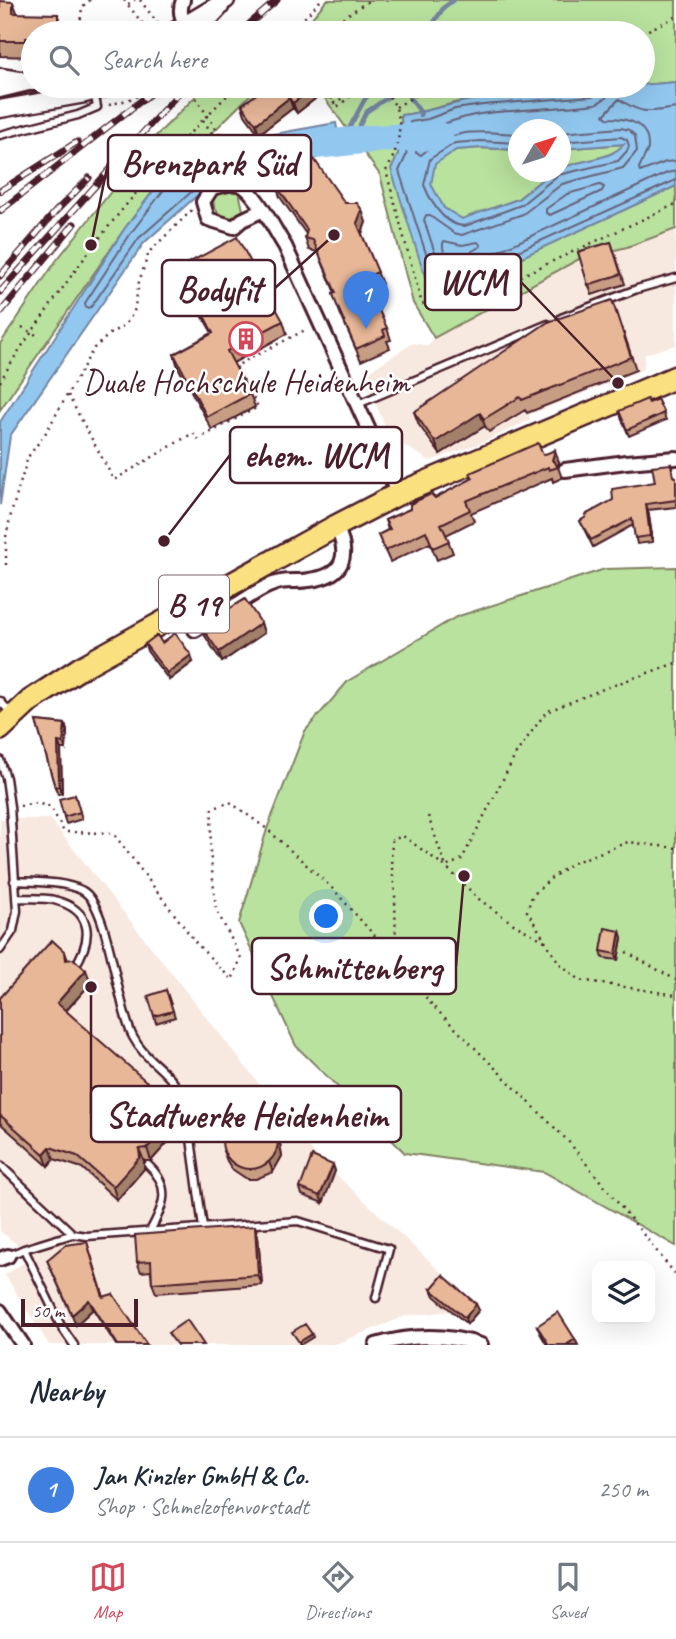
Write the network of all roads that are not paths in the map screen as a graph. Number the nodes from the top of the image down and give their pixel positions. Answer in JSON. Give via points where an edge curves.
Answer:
{"nodes":[{"id":1,"x":183,"y":0,"type":"edge"},
{"id":2,"x":186,"y":21,"type":"edge"},
{"id":3,"x":0,"y":77,"type":"edge"},
{"id":4,"x":21,"y":81,"type":"edge"},
{"id":5,"x":21,"y":86,"type":"edge"},
{"id":6,"x":0,"y":91,"type":"edge"},
{"id":7,"x":52,"y":98,"type":"edge"},
{"id":8,"x":96,"y":98,"type":"edge"},
{"id":9,"x":0,"y":109,"type":"edge"},
{"id":10,"x":0,"y":135,"type":"edge"},
{"id":11,"x":236,"y":168,"type":"road end"},
{"id":12,"x":248,"y":188,"type":"junction"},
{"id":13,"x":263,"y":210,"type":"junction"},
{"id":14,"x":676,"y":278,"type":"edge"},
{"id":15,"x":676,"y":377,"type":"edge"},
{"id":16,"x":356,"y":405,"type":"junction"},
{"id":17,"x":676,"y":458,"type":"edge"},
{"id":18,"x":565,"y":470,"type":"dead end"},
{"id":19,"x":398,"y":494,"type":"junction"},
{"id":20,"x":336,"y":526,"type":"junction"},
{"id":21,"x":195,"y":630,"type":"dead end"},
{"id":22,"x":4,"y":715,"type":"edge"},
{"id":23,"x":0,"y":760,"type":"edge"},
{"id":24,"x":2,"y":770,"type":"edge"},
{"id":25,"x":14,"y":881,"type":"junction"},
{"id":26,"x":16,"y":898,"type":"junction"},
{"id":27,"x":0,"y":950,"type":"edge"},
{"id":28,"x":74,"y":968,"type":"edge"},
{"id":29,"x":0,"y":1165,"type":"edge"},
{"id":30,"x":148,"y":1165,"type":"edge"},
{"id":31,"x":203,"y":1228,"type":"junction"},
{"id":32,"x":150,"y":1231,"type":"junction"},
{"id":33,"x":73,"y":1234,"type":"junction"},
{"id":34,"x":24,"y":1249,"type":"junction"},
{"id":35,"x":4,"y":1257,"type":"edge"},
{"id":36,"x":376,"y":1298,"type":"dead end"},
{"id":37,"x":0,"y":1311,"type":"edge"},
{"id":38,"x":23,"y":1345,"type":"edge"},
{"id":39,"x":74,"y":1345,"type":"edge"},
{"id":40,"x":376,"y":1345,"type":"edge"},
{"id":41,"x":481,"y":1345,"type":"edge"}],
"edges":[{"from":1,"to":2,"type":"street","via":[[180,11]]},
{"from":3,"to":4,"type":"street"},
{"from":5,"to":6,"type":"street"},
{"from":7,"to":9,"type":"street"},
{"from":8,"to":10,"type":"lane","via":[[97,107],[78,115]]},
{"from":11,"to":12,"type":"street"},
{"from":12,"to":13,"type":"street"},
{"from":12,"to":13,"type":"street","via":[[236,183],[212,188],[203,202],[208,219],[234,227]]},
{"from":13,"to":16,"type":"street","via":[[285,246]]},
{"from":14,"to":16,"type":"lane","via":[[580,310]]},
{"from":15,"to":19,"type":"main road","number":"B 19"},
{"from":16,"to":19,"type":"street"},
{"from":17,"to":18,"type":"street"},
{"from":19,"to":20,"type":"main road","number":"B 19"},
{"from":20,"to":21,"type":"street","via":[[345,549],[340,566],[320,578],[272,585]]},
{"from":20,"to":22,"type":"main road","number":"B 19"},
{"from":23,"to":24,"type":"lane"},
{"from":24,"to":25,"type":"lane","via":[[11,814]]},
{"from":25,"to":26,"type":"lane"},
{"from":25,"to":31,"type":"lane","via":[[70,886],[86,892],[96,908],[134,1040],[183,1092]]},
{"from":26,"to":27,"type":"lane","via":[[13,931]]},
{"from":26,"to":28,"type":"lane","via":[[52,900],[76,909],[87,929],[85,951]]},
{"from":29,"to":33,"type":"lane"},
{"from":30,"to":32,"type":"lane","via":[[157,1173],[164,1195]]},
{"from":31,"to":32,"type":"lane"},
{"from":31,"to":36,"type":"lane","via":[[299,1221],[389,1249]]},
{"from":32,"to":33,"type":"lane"},
{"from":33,"to":34,"type":"lane"},
{"from":34,"to":35,"type":"lane"},
{"from":34,"to":39,"type":"lane"},
{"from":37,"to":38,"type":"street"},
{"from":40,"to":41,"type":"street","via":[[430,1336]]}]}
